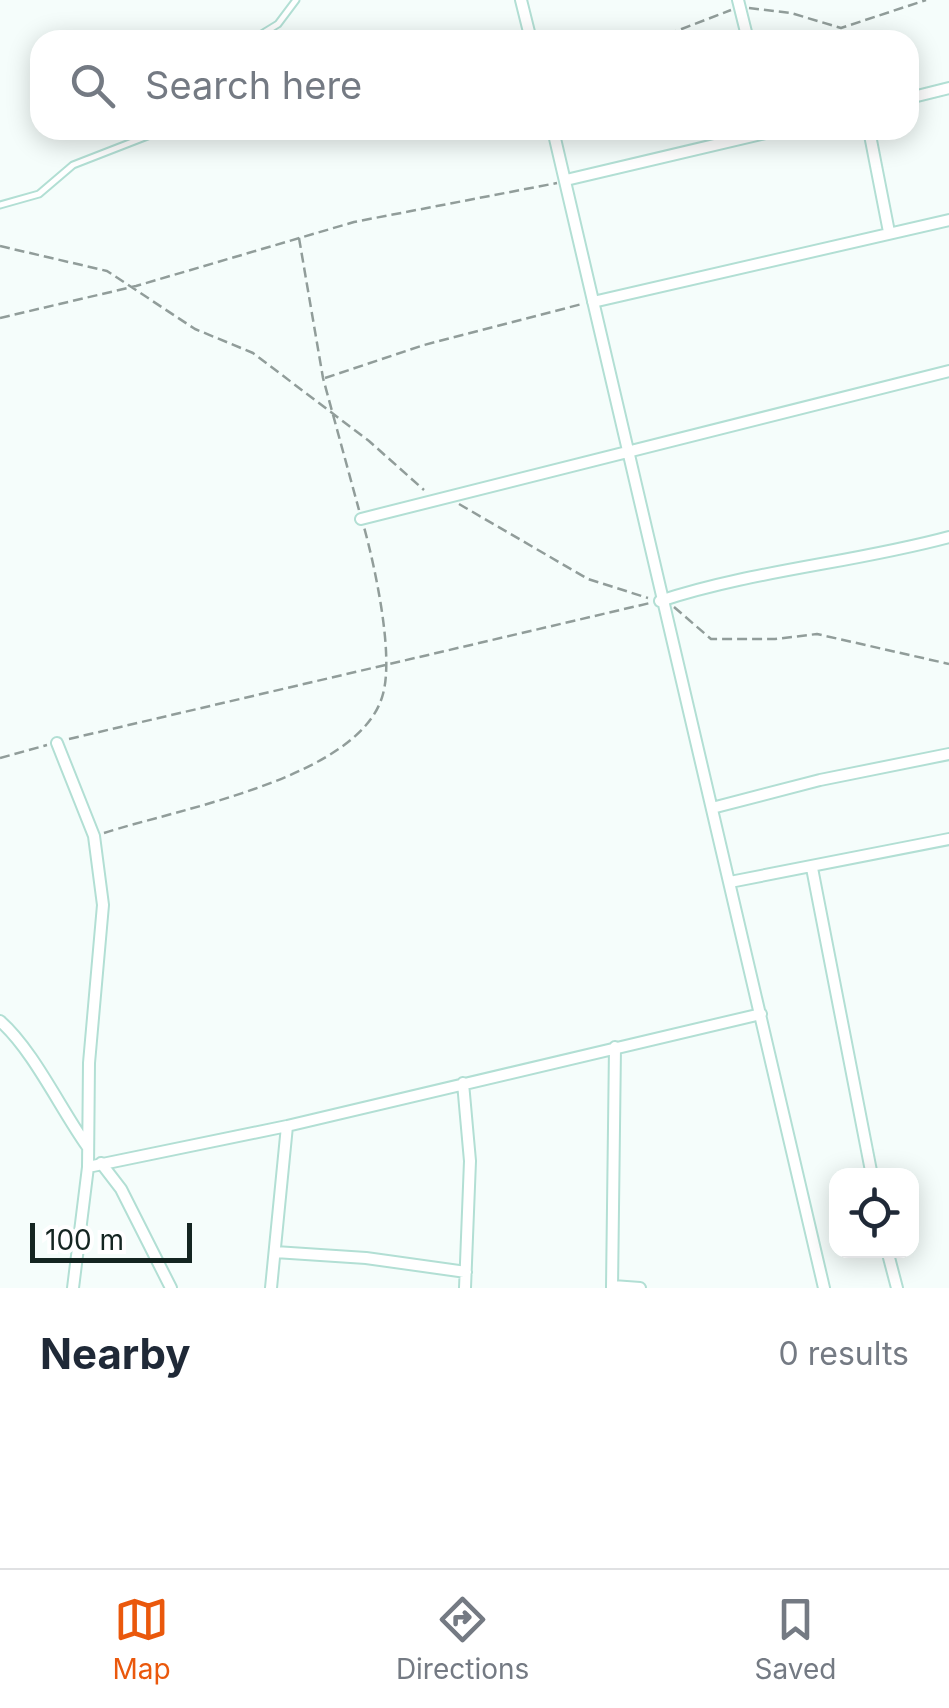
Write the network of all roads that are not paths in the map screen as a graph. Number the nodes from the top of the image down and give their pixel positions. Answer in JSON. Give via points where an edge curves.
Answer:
{"nodes":[{"id":1,"x":296,"y":0,"type":"edge"},
{"id":2,"x":520,"y":0,"type":"edge"},
{"id":3,"x":739,"y":4,"type":"edge"},
{"id":4,"x":268,"y":30,"type":"edge"},
{"id":5,"x":528,"y":30,"type":"edge"},
{"id":6,"x":746,"y":30,"type":"edge"},
{"id":7,"x":949,"y":88,"type":"edge"},
{"id":8,"x":919,"y":96,"type":"edge"},
{"id":9,"x":138,"y":140,"type":"edge"},
{"id":10,"x":556,"y":140,"type":"edge"},
{"id":11,"x":733,"y":140,"type":"edge"},
{"id":12,"x":871,"y":140,"type":"edge"},
{"id":13,"x":566,"y":180,"type":"junction"},
{"id":14,"x":0,"y":205,"type":"edge"},
{"id":15,"x":949,"y":220,"type":"edge"},
{"id":16,"x":889,"y":232,"type":"junction"},
{"id":17,"x":593,"y":302,"type":"junction"},
{"id":18,"x":949,"y":371,"type":"edge"},
{"id":19,"x":626,"y":453,"type":"junction"},
{"id":20,"x":362,"y":519,"type":"road end"},
{"id":21,"x":949,"y":538,"type":"edge"},
{"id":22,"x":660,"y":601,"type":"junction"},
{"id":23,"x":57,"y":743,"type":"road end"},
{"id":24,"x":949,"y":754,"type":"edge"},
{"id":25,"x":712,"y":808,"type":"junction"},
{"id":26,"x":949,"y":839,"type":"edge"},
{"id":27,"x":812,"y":868,"type":"junction"},
{"id":28,"x":730,"y":882,"type":"junction"},
{"id":29,"x":760,"y":1014,"type":"junction"},
{"id":30,"x":0,"y":1021,"type":"edge"},
{"id":31,"x":615,"y":1047,"type":"junction"},
{"id":32,"x":463,"y":1083,"type":"junction"},
{"id":33,"x":287,"y":1126,"type":"junction"},
{"id":34,"x":88,"y":1146,"type":"junction"},
{"id":35,"x":102,"y":1164,"type":"junction"},
{"id":36,"x":88,"y":1167,"type":"junction"},
{"id":37,"x":870,"y":1168,"type":"edge"},
{"id":38,"x":275,"y":1252,"type":"junction"},
{"id":39,"x":889,"y":1258,"type":"edge"},
{"id":40,"x":466,"y":1272,"type":"junction"},
{"id":41,"x":612,"y":1287,"type":"edge"},
{"id":42,"x":73,"y":1288,"type":"edge"},
{"id":43,"x":171,"y":1288,"type":"edge"},
{"id":44,"x":271,"y":1288,"type":"edge"},
{"id":45,"x":465,"y":1288,"type":"edge"},
{"id":46,"x":640,"y":1288,"type":"edge"},
{"id":47,"x":824,"y":1288,"type":"edge"},
{"id":48,"x":897,"y":1288,"type":"edge"}],
"edges":[{"from":1,"to":4,"type":"lane"},
{"from":2,"to":5,"type":"street"},
{"from":3,"to":6,"type":"street"},
{"from":7,"to":8,"type":"street"},
{"from":9,"to":14,"type":"lane","via":[[66,168],[38,194]]},
{"from":10,"to":13,"type":"street"},
{"from":11,"to":13,"type":"street"},
{"from":12,"to":16,"type":"street"},
{"from":13,"to":17,"type":"street"},
{"from":15,"to":16,"type":"street"},
{"from":16,"to":17,"type":"street"},
{"from":17,"to":19,"type":"street"},
{"from":18,"to":19,"type":"street"},
{"from":19,"to":20,"type":"street"},
{"from":19,"to":22,"type":"street"},
{"from":21,"to":22,"type":"street","via":[[718,582]]},
{"from":22,"to":25,"type":"street"},
{"from":23,"to":34,"type":"street","via":[[94,836],[103,905]]},
{"from":24,"to":25,"type":"street"},
{"from":25,"to":28,"type":"street"},
{"from":26,"to":27,"type":"street"},
{"from":27,"to":28,"type":"street"},
{"from":27,"to":37,"type":"street"},
{"from":28,"to":29,"type":"street"},
{"from":29,"to":31,"type":"street"},
{"from":29,"to":47,"type":"street"},
{"from":30,"to":34,"type":"street","via":[[25,1047]]},
{"from":31,"to":32,"type":"street"},
{"from":31,"to":41,"type":"street"},
{"from":32,"to":33,"type":"street"},
{"from":32,"to":40,"type":"street","via":[[470,1162]]},
{"from":33,"to":35,"type":"street"},
{"from":33,"to":38,"type":"street"},
{"from":34,"to":35,"type":"street"},
{"from":34,"to":36,"type":"street"},
{"from":35,"to":36,"type":"street"},
{"from":35,"to":43,"type":"street"},
{"from":36,"to":42,"type":"street"},
{"from":38,"to":40,"type":"street"},
{"from":38,"to":44,"type":"street"},
{"from":39,"to":48,"type":"street"},
{"from":40,"to":45,"type":"street"},
{"from":41,"to":46,"type":"street"}]}
